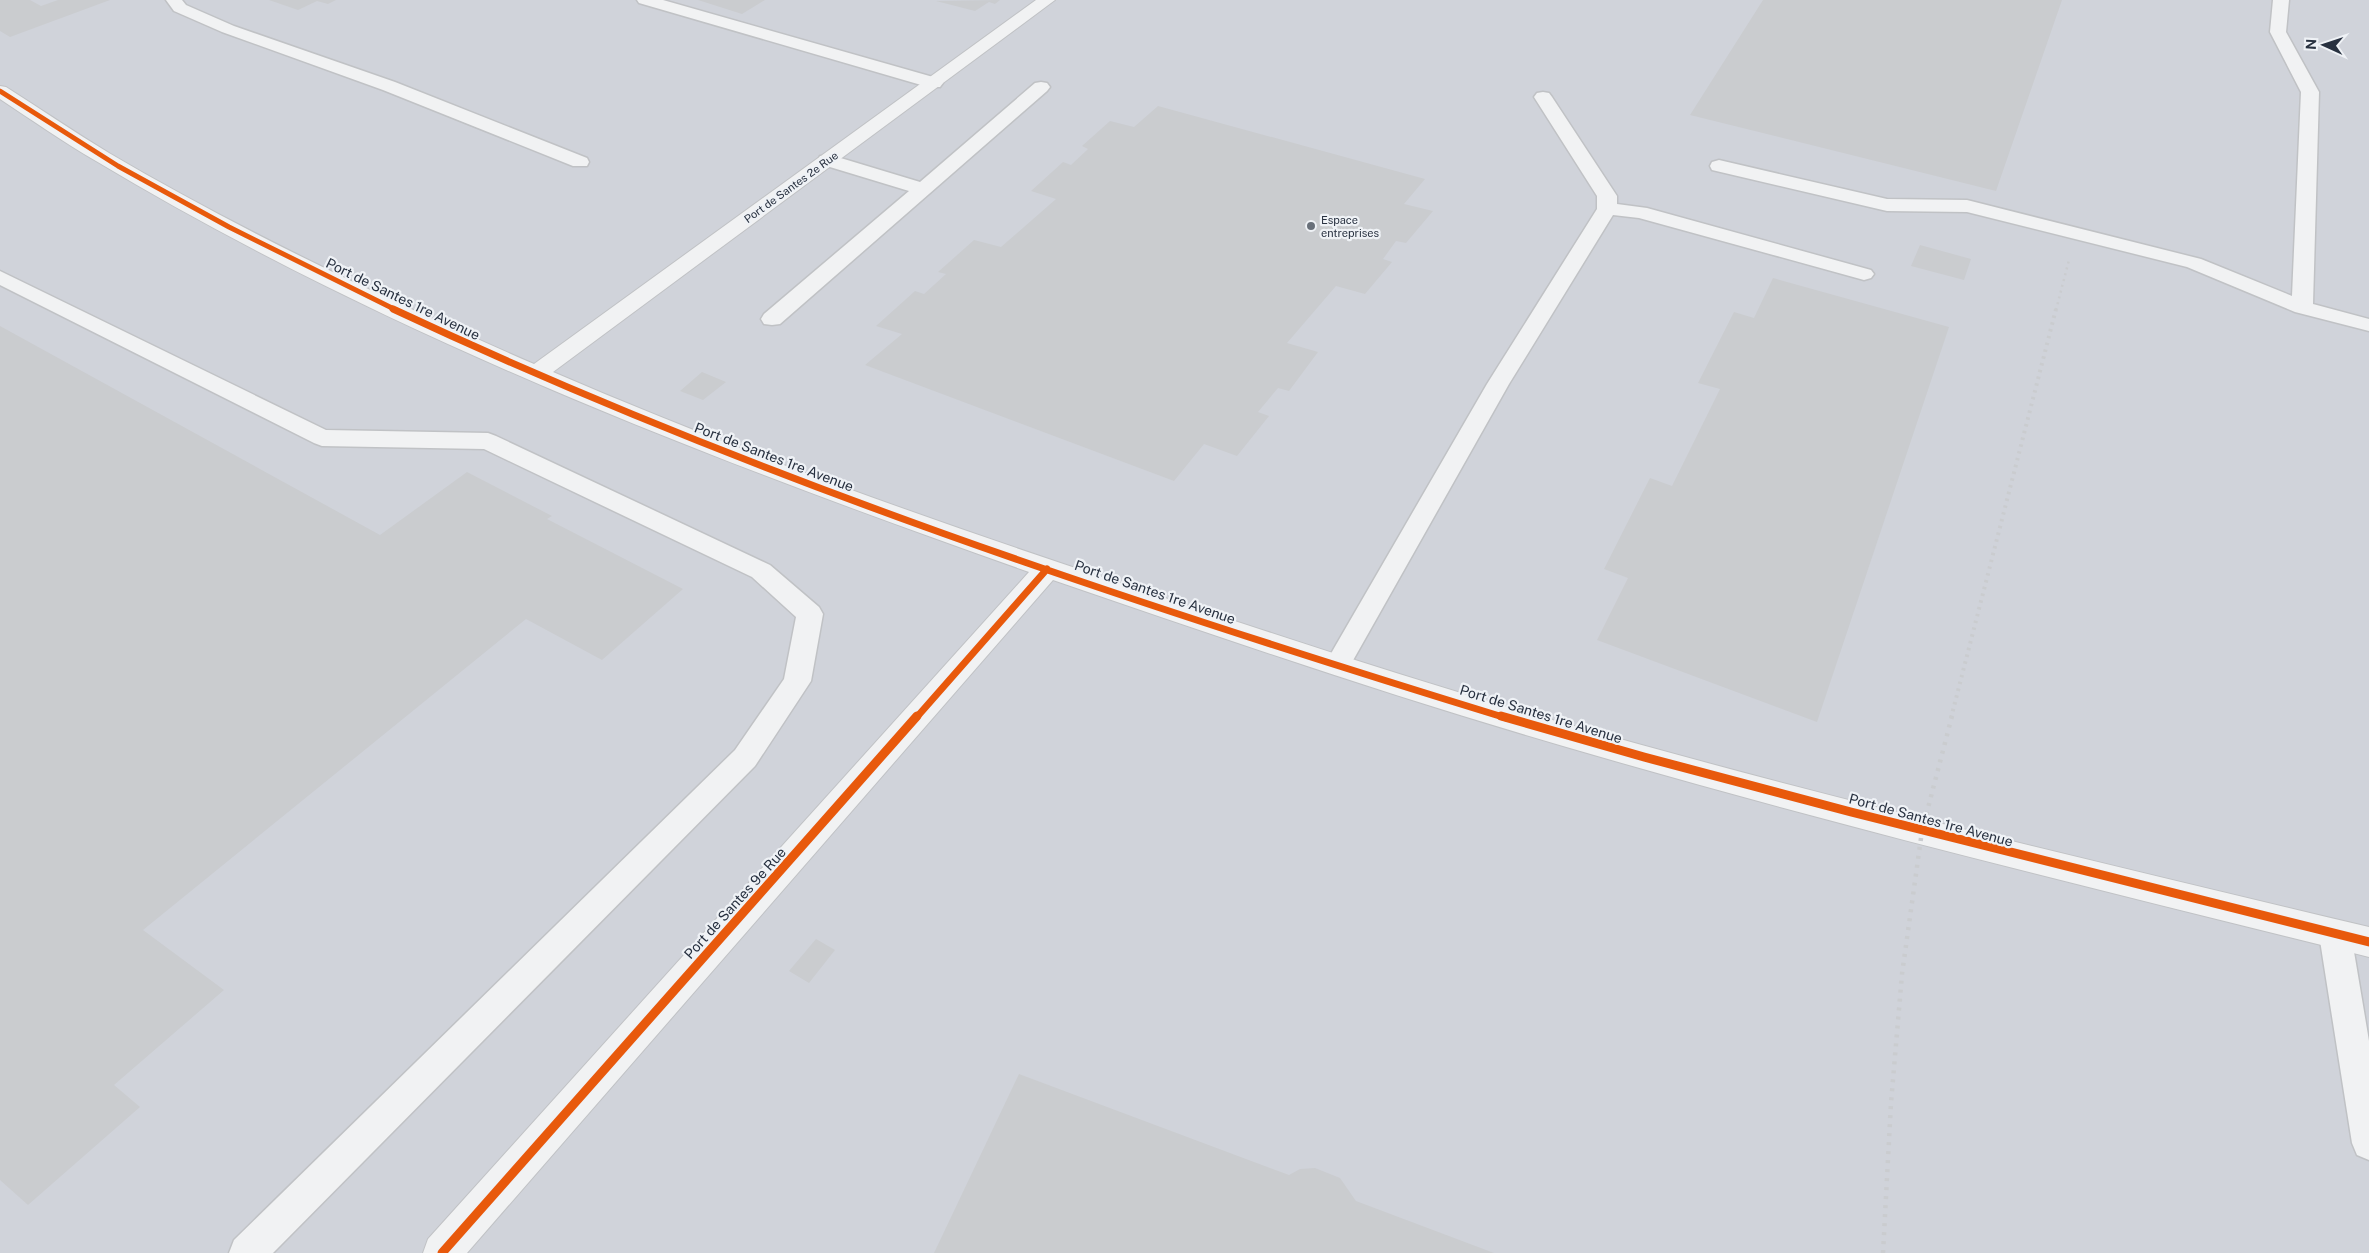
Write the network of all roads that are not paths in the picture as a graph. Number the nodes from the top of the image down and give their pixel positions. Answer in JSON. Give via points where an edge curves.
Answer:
{"nodes":[{"id":1,"x":174,"y":0,"type":"edge"},
{"id":2,"x":645,"y":0,"type":"edge"},
{"id":3,"x":1047,"y":0,"type":"edge"},
{"id":4,"x":2281,"y":0,"type":"edge"},
{"id":5,"x":934,"y":82,"type":"junction"},
{"id":6,"x":1041,"y":87,"type":"dead end"},
{"id":7,"x":0,"y":91,"type":"edge"},
{"id":8,"x":1543,"y":97,"type":"dead end"},
{"id":9,"x":827,"y":160,"type":"junction"},
{"id":10,"x":580,"y":162,"type":"dead end"},
{"id":11,"x":1719,"y":166,"type":"dead end"},
{"id":12,"x":923,"y":189,"type":"junction"},
{"id":13,"x":1607,"y":209,"type":"junction"},
{"id":14,"x":1864,"y":274,"type":"dead end"},
{"id":15,"x":0,"y":277,"type":"edge"},
{"id":16,"x":2302,"y":308,"type":"junction"},
{"id":17,"x":772,"y":319,"type":"dead end"},
{"id":18,"x":2369,"y":325,"type":"edge"},
{"id":19,"x":536,"y":373,"type":"junction"},
{"id":20,"x":1047,"y":569,"type":"junction"},
{"id":21,"x":1338,"y":664,"type":"junction"},
{"id":22,"x":2335,"y":934,"type":"junction"},
{"id":23,"x":2369,"y":942,"type":"edge"},
{"id":24,"x":2369,"y":1143,"type":"edge"},
{"id":25,"x":247,"y":1253,"type":"edge"},
{"id":26,"x":442,"y":1253,"type":"edge"}],
"edges":[{"from":1,"to":10,"type":"lane","via":[[180,8],[228,28],[389,86]]},
{"from":2,"to":5,"type":"lane"},
{"from":3,"to":5,"type":"street","name":"Port de Santes 2e Rue"},
{"from":4,"to":16,"type":"lane","via":[[2278,32],[2310,92]]},
{"from":5,"to":9,"type":"street","name":"Port de Santes 2e Rue"},
{"from":6,"to":12,"type":"lane"},
{"from":7,"to":19,"type":"street","name":"Port de Santes 1re Avenue","via":[[115,165],[245,235],[464,343]]},
{"from":8,"to":13,"type":"lane","via":[[1607,196]]},
{"from":9,"to":12,"type":"lane"},
{"from":9,"to":19,"type":"street","name":"Port de Santes 2e Rue"},
{"from":11,"to":16,"type":"lane","via":[[1888,205],[1977,208],[2194,263]]},
{"from":12,"to":17,"type":"lane"},
{"from":13,"to":14,"type":"lane","via":[[1640,212]]},
{"from":13,"to":21,"type":"lane","via":[[1498,384]]},
{"from":15,"to":25,"type":"lane","via":[[322,438],[488,441],[761,571],[810,614],[797,681],[745,758]]},
{"from":16,"to":18,"type":"lane"},
{"from":19,"to":20,"type":"street","name":"Port de Santes 1re Avenue","via":[[794,479]]},
{"from":20,"to":21,"type":"street","name":"Port de Santes 1re Avenue","via":[[1204,623]]},
{"from":20,"to":26,"type":"street","name":"Port de Santes 9e Rue"},
{"from":21,"to":22,"type":"street","name":"Port de Santes 1re Avenue","via":[[1522,722],[1706,774],[2072,870]]},
{"from":22,"to":23,"type":"street","name":"Port de Santes 1re Avenue"},
{"from":22,"to":24,"type":"lane"}]}
